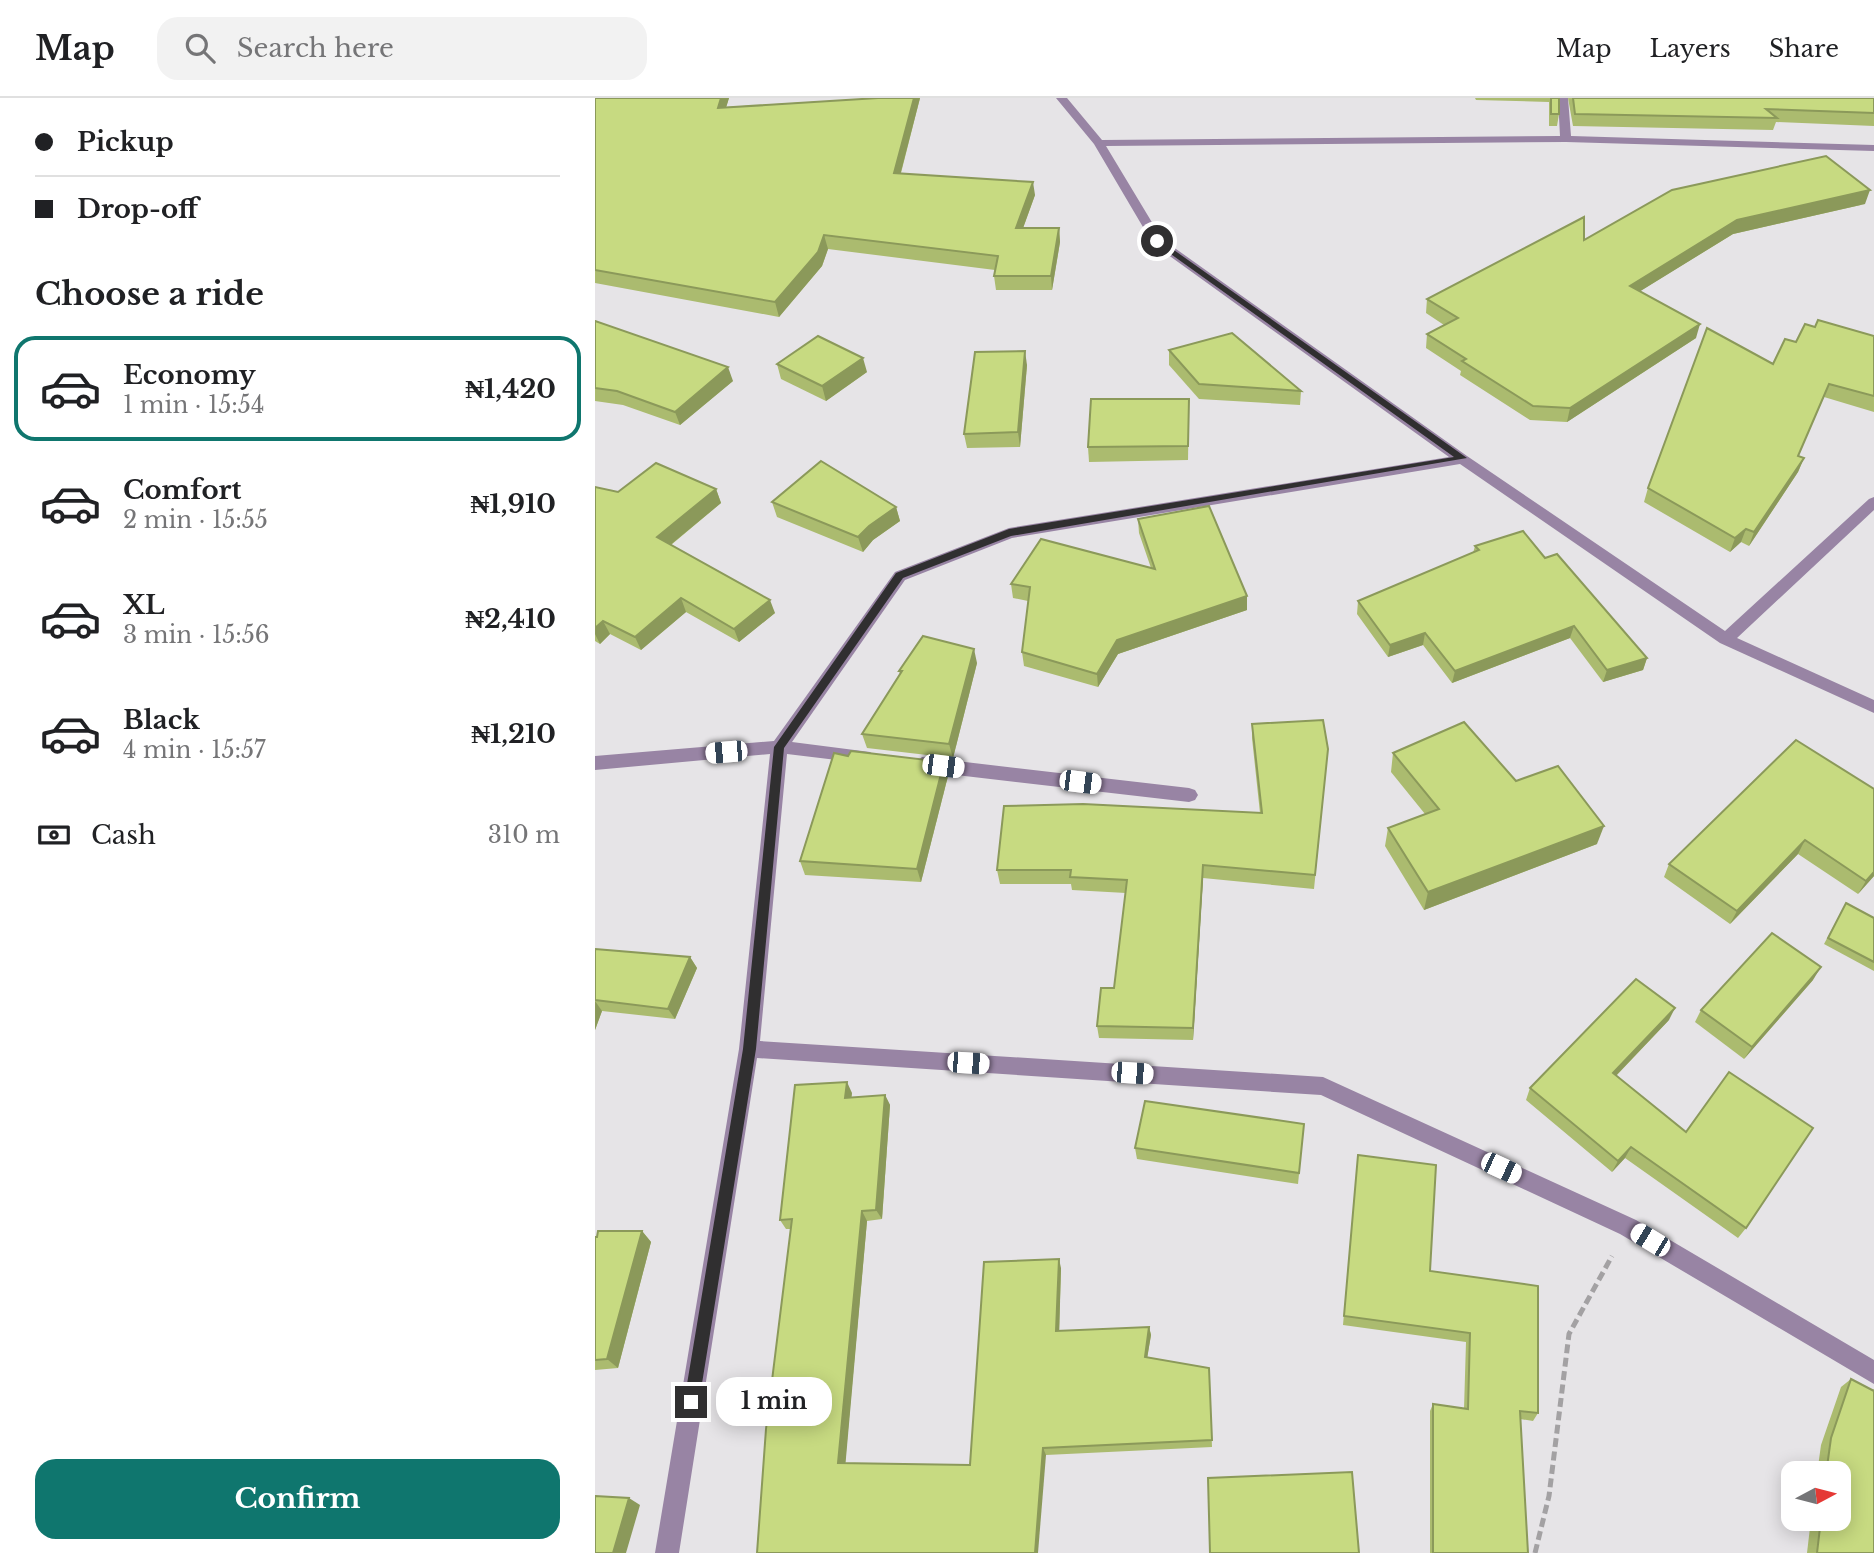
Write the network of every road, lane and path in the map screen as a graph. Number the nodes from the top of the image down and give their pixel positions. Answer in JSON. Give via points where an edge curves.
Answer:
{"nodes":[{"id":1,"x":1061,"y":98,"type":"edge"},
{"id":2,"x":1563,"y":98,"type":"edge"},
{"id":3,"x":1566,"y":139,"type":"junction"},
{"id":4,"x":1100,"y":143,"type":"junction"},
{"id":5,"x":1874,"y":148,"type":"edge"},
{"id":6,"x":1462,"y":458,"type":"junction"},
{"id":7,"x":1874,"y":502,"type":"edge"},
{"id":8,"x":1726,"y":639,"type":"junction"},
{"id":9,"x":1874,"y":707,"type":"edge"},
{"id":10,"x":779,"y":747,"type":"junction"},
{"id":11,"x":595,"y":762,"type":"edge"},
{"id":12,"x":1189,"y":794,"type":"dead end"},
{"id":13,"x":749,"y":1049,"type":"junction"},
{"id":14,"x":1628,"y":1227,"type":"junction"},
{"id":15,"x":1874,"y":1373,"type":"edge"},
{"id":16,"x":667,"y":1553,"type":"edge"},
{"id":17,"x":1535,"y":1553,"type":"edge"}],
"edges":[{"from":1,"to":4,"type":"street"},
{"from":2,"to":3,"type":"street"},
{"from":3,"to":4,"type":"street"},
{"from":3,"to":5,"type":"street"},
{"from":4,"to":6,"type":"street","via":[[1157,241]]},
{"from":6,"to":8,"type":"street"},
{"from":6,"to":10,"type":"street","via":[[1009,533],[900,576]]},
{"from":7,"to":8,"type":"street"},
{"from":8,"to":9,"type":"street"},
{"from":10,"to":11,"type":"street"},
{"from":10,"to":12,"type":"street"},
{"from":10,"to":13,"type":"street"},
{"from":13,"to":14,"type":"street","via":[[1323,1086]]},
{"from":13,"to":16,"type":"street"},
{"from":14,"to":15,"type":"street"},
{"from":14,"to":17,"type":"path","via":[[1569,1334],[1549,1496]]}]}
